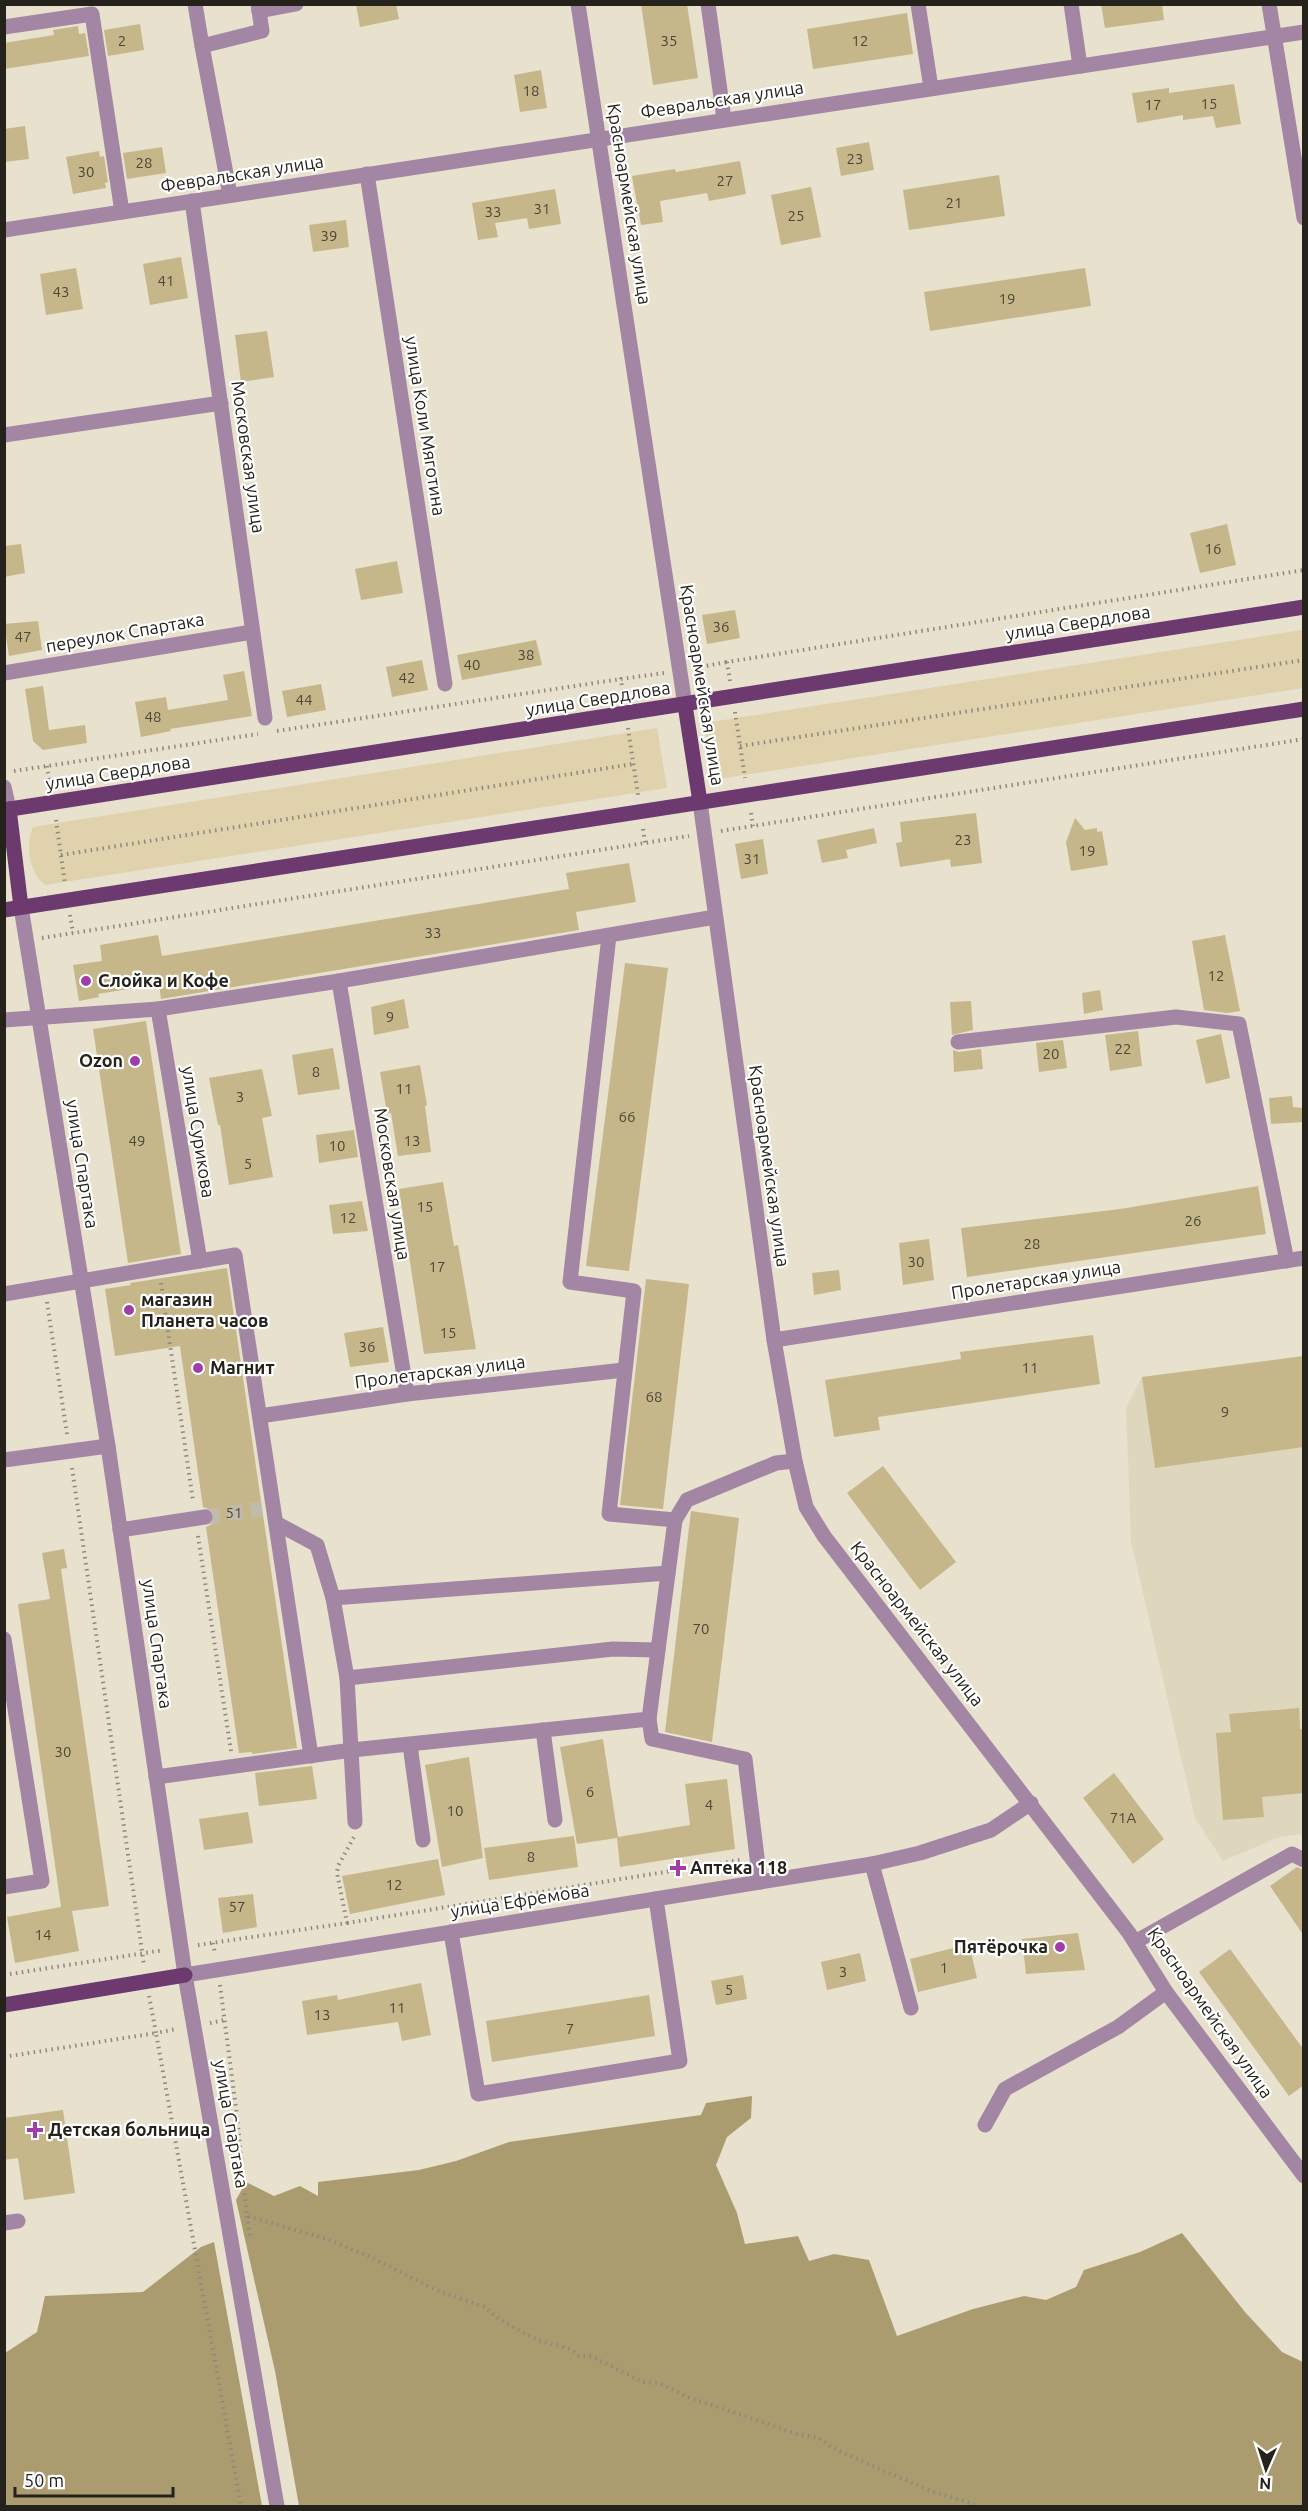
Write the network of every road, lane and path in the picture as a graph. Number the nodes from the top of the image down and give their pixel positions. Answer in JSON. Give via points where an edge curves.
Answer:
{"nodes":[{"id":1,"x":195,"y":4,"type":"edge"},
{"id":2,"x":296,"y":4,"type":"edge"},
{"id":3,"x":578,"y":4,"type":"edge"},
{"id":4,"x":708,"y":4,"type":"edge"},
{"id":5,"x":918,"y":4,"type":"edge"},
{"id":6,"x":1071,"y":4,"type":"edge"},
{"id":7,"x":1269,"y":4,"type":"edge"},
{"id":8,"x":259,"y":8,"type":"edge"},
{"id":9,"x":4,"y":27,"type":"edge"},
{"id":10,"x":1304,"y":32,"type":"edge"},
{"id":11,"x":1274,"y":36,"type":"junction"},
{"id":12,"x":202,"y":46,"type":"junction"},
{"id":13,"x":1080,"y":66,"type":"junction"},
{"id":14,"x":931,"y":88,"type":"junction"},
{"id":15,"x":724,"y":119,"type":"junction"},
{"id":16,"x":599,"y":138,"type":"junction"},
{"id":17,"x":367,"y":174,"type":"junction"},
{"id":18,"x":230,"y":195,"type":"junction"},
{"id":19,"x":192,"y":201,"type":"junction"},
{"id":20,"x":122,"y":212,"type":"junction"},
{"id":21,"x":1304,"y":218,"type":"edge"},
{"id":22,"x":4,"y":230,"type":"edge"},
{"id":23,"x":221,"y":403,"type":"junction"},
{"id":24,"x":4,"y":435,"type":"edge"},
{"id":25,"x":1304,"y":607,"type":"edge"},
{"id":26,"x":252,"y":632,"type":"junction"},
{"id":27,"x":1304,"y":660,"type":"edge"},
{"id":28,"x":4,"y":673,"type":"edge"},
{"id":29,"x":621,"y":679,"type":"dead end"},
{"id":30,"x":445,"y":684,"type":"dead end"},
{"id":31,"x":685,"y":705,"type":"junction"},
{"id":32,"x":1304,"y":709,"type":"edge"},
{"id":33,"x":265,"y":718,"type":"dead end"},
{"id":34,"x":1304,"y":739,"type":"edge"},
{"id":35,"x":740,"y":746,"type":"dead end"},
{"id":36,"x":633,"y":764,"type":"dead end"},
{"id":37,"x":47,"y":766,"type":"junction"},
{"id":38,"x":4,"y":773,"type":"edge"},
{"id":39,"x":4,"y":787,"type":"edge"},
{"id":40,"x":700,"y":802,"type":"junction"},
{"id":41,"x":53,"y":803,"type":"junction"},
{"id":42,"x":7,"y":810,"type":"edge"},
{"id":43,"x":704,"y":834,"type":"junction"},
{"id":44,"x":61,"y":855,"type":"junction"},
{"id":45,"x":68,"y":900,"type":"junction"},
{"id":46,"x":21,"y":907,"type":"junction"},
{"id":47,"x":4,"y":910,"type":"edge"},
{"id":48,"x":715,"y":917,"type":"junction"},
{"id":49,"x":73,"y":933,"type":"junction"},
{"id":50,"x":609,"y":936,"type":"junction"},
{"id":51,"x":27,"y":941,"type":"junction"},
{"id":52,"x":339,"y":981,"type":"junction"},
{"id":53,"x":158,"y":1009,"type":"junction"},
{"id":54,"x":39,"y":1017,"type":"junction"},
{"id":55,"x":4,"y":1020,"type":"edge"},
{"id":56,"x":958,"y":1042,"type":"dead end"},
{"id":57,"x":1304,"y":1258,"type":"edge"},
{"id":58,"x":200,"y":1261,"type":"junction"},
{"id":59,"x":1287,"y":1261,"type":"junction"},
{"id":60,"x":81,"y":1281,"type":"junction"},
{"id":61,"x":45,"y":1287,"type":"junction"},
{"id":62,"x":4,"y":1294,"type":"edge"},
{"id":63,"x":774,"y":1340,"type":"junction"},
{"id":64,"x":624,"y":1370,"type":"junction"},
{"id":65,"x":407,"y":1394,"type":"junction"},
{"id":66,"x":260,"y":1416,"type":"junction"},
{"id":67,"x":108,"y":1446,"type":"junction"},
{"id":68,"x":69,"y":1451,"type":"junction"},
{"id":69,"x":4,"y":1460,"type":"edge"},
{"id":70,"x":795,"y":1461,"type":"junction"},
{"id":71,"x":271,"y":1513,"type":"junction"},
{"id":72,"x":205,"y":1517,"type":"tunnel mouth"},
{"id":73,"x":675,"y":1520,"type":"junction"},
{"id":74,"x":120,"y":1530,"type":"junction"},
{"id":75,"x":668,"y":1573,"type":"junction"},
{"id":76,"x":333,"y":1598,"type":"junction"},
{"id":77,"x":4,"y":1639,"type":"edge"},
{"id":78,"x":658,"y":1650,"type":"junction"},
{"id":79,"x":347,"y":1678,"type":"junction"},
{"id":80,"x":649,"y":1719,"type":"junction"},
{"id":81,"x":543,"y":1730,"type":"junction"},
{"id":82,"x":410,"y":1745,"type":"junction"},
{"id":83,"x":352,"y":1750,"type":"junction"},
{"id":84,"x":310,"y":1756,"type":"junction"},
{"id":85,"x":156,"y":1777,"type":"junction"},
{"id":86,"x":1031,"y":1803,"type":"junction"},
{"id":87,"x":555,"y":1820,"type":"dead end"},
{"id":88,"x":355,"y":1822,"type":"joint"},
{"id":89,"x":423,"y":1840,"type":"dead end"},
{"id":90,"x":757,"y":1857,"type":"junction"},
{"id":91,"x":1304,"y":1860,"type":"edge"},
{"id":92,"x":872,"y":1864,"type":"junction"},
{"id":93,"x":760,"y":1882,"type":"junction"},
{"id":94,"x":4,"y":1887,"type":"edge"},
{"id":95,"x":656,"y":1899,"type":"junction"},
{"id":96,"x":347,"y":1923,"type":"junction"},
{"id":97,"x":451,"y":1932,"type":"junction"},
{"id":98,"x":1135,"y":1942,"type":"junction"},
{"id":99,"x":213,"y":1943,"type":"junction"},
{"id":100,"x":181,"y":1948,"type":"junction"},
{"id":101,"x":142,"y":1954,"type":"junction"},
{"id":102,"x":218,"y":1970,"type":"junction"},
{"id":103,"x":4,"y":1974,"type":"edge"},
{"id":104,"x":185,"y":1975,"type":"junction"},
{"id":105,"x":147,"y":1982,"type":"junction"},
{"id":106,"x":1166,"y":1992,"type":"junction"},
{"id":107,"x":4,"y":2005,"type":"edge"},
{"id":108,"x":911,"y":2008,"type":"dead end"},
{"id":109,"x":224,"y":2020,"type":"junction"},
{"id":110,"x":194,"y":2026,"type":"junction"},
{"id":111,"x":156,"y":2033,"type":"junction"},
{"id":112,"x":4,"y":2057,"type":"edge"},
{"id":113,"x":985,"y":2125,"type":"dead end"},
{"id":114,"x":1304,"y":2176,"type":"edge"},
{"id":115,"x":241,"y":2506,"type":"edge"},
{"id":116,"x":277,"y":2506,"type":"edge"},
{"id":117,"x":979,"y":2506,"type":"edge"}],
"edges":[{"from":1,"to":12,"type":"street"},
{"from":2,"to":8,"type":"street"},
{"from":3,"to":16,"type":"street","name":"Красноармейская улица"},
{"from":4,"to":15,"type":"street"},
{"from":5,"to":14,"type":"street"},
{"from":6,"to":13,"type":"street"},
{"from":7,"to":11,"type":"street"},
{"from":8,"to":12,"type":"street","via":[[262,31]]},
{"from":9,"to":20,"type":"street","via":[[92,14]]},
{"from":10,"to":11,"type":"street","name":"Февральская улица"},
{"from":11,"to":13,"type":"street","name":"Февральская улица"},
{"from":11,"to":21,"type":"street"},
{"from":12,"to":18,"type":"street"},
{"from":13,"to":14,"type":"street","name":"Февральская улица"},
{"from":14,"to":15,"type":"street","name":"Февральская улица"},
{"from":15,"to":16,"type":"street","name":"Февральская улица"},
{"from":16,"to":17,"type":"street","name":"Февральская улица"},
{"from":16,"to":31,"type":"street","name":"Красноармейская улица"},
{"from":17,"to":18,"type":"street","name":"Февральская улица"},
{"from":17,"to":30,"type":"street","name":"улица Коли Мяготина"},
{"from":18,"to":19,"type":"street","name":"Февральская улица"},
{"from":19,"to":20,"type":"street","name":"Февральская улица"},
{"from":19,"to":23,"type":"street","name":"Московская улица"},
{"from":20,"to":22,"type":"street","name":"Февральская улица"},
{"from":23,"to":24,"type":"street"},
{"from":23,"to":26,"type":"street","name":"Московская улица"},
{"from":25,"to":31,"type":"main road","name":"улица Свердлова"},
{"from":26,"to":28,"type":"street","name":"переулок Спартака"},
{"from":26,"to":33,"type":"street","name":"Московская улица"},
{"from":27,"to":35,"type":"path"},
{"from":29,"to":37,"type":"path"},
{"from":31,"to":40,"type":"main road","name":"Красноармейская улица"},
{"from":31,"to":41,"type":"main road","name":"улица Свердлова"},
{"from":32,"to":40,"type":"main road"},
{"from":34,"to":43,"type":"path"},
{"from":36,"to":44,"type":"path"},
{"from":37,"to":38,"type":"path"},
{"from":37,"to":41,"type":"path"},
{"from":39,"to":42,"type":"street","name":"улица Спартака"},
{"from":40,"to":43,"type":"street","name":"Красноармейская улица"},
{"from":40,"to":45,"type":"main road"},
{"from":41,"to":42,"type":"main road","name":"улица Свердлова"},
{"from":41,"to":44,"type":"path"},
{"from":42,"to":46,"type":"main road","name":"улица Спартака"},
{"from":43,"to":48,"type":"street","name":"Красноармейская улица"},
{"from":43,"to":49,"type":"path"},
{"from":44,"to":45,"type":"path"},
{"from":45,"to":46,"type":"main road"},
{"from":45,"to":49,"type":"path"},
{"from":46,"to":47,"type":"main road"},
{"from":46,"to":51,"type":"street","name":"улица Спартака"},
{"from":48,"to":50,"type":"street"},
{"from":48,"to":63,"type":"street","name":"Красноармейская улица"},
{"from":49,"to":51,"type":"path"},
{"from":50,"to":52,"type":"street"},
{"from":50,"to":64,"type":"street","via":[[570,1282],[633,1291]]},
{"from":51,"to":54,"type":"street","name":"улица Спартака"},
{"from":52,"to":53,"type":"street"},
{"from":52,"to":65,"type":"street","name":"Московская улица"},
{"from":53,"to":54,"type":"street"},
{"from":53,"to":58,"type":"street","name":"улица Сурикова"},
{"from":54,"to":55,"type":"street"},
{"from":54,"to":60,"type":"street","name":"улица Спартака"},
{"from":56,"to":59,"type":"street","via":[[1176,1017],[1239,1024]]},
{"from":57,"to":59,"type":"street","name":"Пролетарская улица"},
{"from":58,"to":60,"type":"street"},
{"from":58,"to":66,"type":"street","via":[[235,1255]]},
{"from":59,"to":63,"type":"street","name":"Пролетарская улица"},
{"from":60,"to":61,"type":"street"},
{"from":60,"to":67,"type":"street","name":"улица Спартака"},
{"from":61,"to":62,"type":"street"},
{"from":61,"to":68,"type":"path"},
{"from":63,"to":70,"type":"street","name":"Красноармейская улица"},
{"from":64,"to":65,"type":"street","name":"Пролетарская улица"},
{"from":64,"to":73,"type":"street","via":[[609,1514]]},
{"from":65,"to":66,"type":"street","name":"Пролетарская улица"},
{"from":66,"to":71,"type":"street"},
{"from":67,"to":68,"type":"street"},
{"from":67,"to":74,"type":"street","name":"улица Спартака"},
{"from":68,"to":69,"type":"street"},
{"from":68,"to":101,"type":"path"},
{"from":70,"to":73,"type":"street","via":[[776,1463],[687,1500]]},
{"from":70,"to":86,"type":"street","name":"Красноармейская улица","via":[[806,1507],[824,1536]]},
{"from":71,"to":76,"type":"street","via":[[317,1545]]},
{"from":71,"to":84,"type":"street"},
{"from":72,"to":74,"type":"street"},
{"from":73,"to":75,"type":"street"},
{"from":74,"to":85,"type":"street","name":"улица Спартака"},
{"from":75,"to":76,"type":"street"},
{"from":75,"to":78,"type":"street"},
{"from":76,"to":79,"type":"street"},
{"from":77,"to":94,"type":"street","via":[[42,1881]]},
{"from":78,"to":79,"type":"street","via":[[613,1649]]},
{"from":78,"to":80,"type":"street"},
{"from":79,"to":83,"type":"street"},
{"from":80,"to":81,"type":"street"},
{"from":80,"to":90,"type":"street","via":[[652,1739],[745,1759]]},
{"from":81,"to":82,"type":"street"},
{"from":81,"to":87,"type":"street"},
{"from":82,"to":83,"type":"street"},
{"from":82,"to":89,"type":"street"},
{"from":83,"to":84,"type":"street"},
{"from":83,"to":88,"type":"street"},
{"from":84,"to":85,"type":"street"},
{"from":85,"to":100,"type":"street","name":"улица Спартака"},
{"from":86,"to":92,"type":"street","name":"улица Ефремова","via":[[991,1830]]},
{"from":86,"to":98,"type":"street","name":"Красноармейская улица"},
{"from":88,"to":96,"type":"path","via":[[353,1843],[337,1873]]},
{"from":90,"to":93,"type":"street"},
{"from":90,"to":96,"type":"path"},
{"from":91,"to":98,"type":"street","via":[[1292,1854]]},
{"from":92,"to":93,"type":"street","name":"улица Ефремова"},
{"from":92,"to":108,"type":"street"},
{"from":93,"to":95,"type":"street","name":"улица Ефремова"},
{"from":95,"to":97,"type":"street","name":"улица Ефремова"},
{"from":95,"to":97,"type":"street","via":[[680,2061],[478,2094]]},
{"from":96,"to":99,"type":"path"},
{"from":97,"to":102,"type":"street","name":"улица Ефремова"},
{"from":98,"to":106,"type":"street","name":"Красноармейская улица"},
{"from":99,"to":100,"type":"path"},
{"from":99,"to":102,"type":"path"},
{"from":100,"to":101,"type":"path"},
{"from":100,"to":104,"type":"street","name":"улица Спартака"},
{"from":101,"to":103,"type":"path"},
{"from":101,"to":105,"type":"path"},
{"from":102,"to":104,"type":"street","name":"улица Ефремова"},
{"from":102,"to":109,"type":"path"},
{"from":104,"to":105,"type":"main road","name":"улица Ефремова"},
{"from":104,"to":110,"type":"street","name":"улица Спартака"},
{"from":105,"to":107,"type":"main road","name":"улица Ефремова"},
{"from":105,"to":111,"type":"path"},
{"from":106,"to":113,"type":"street","via":[[1118,2027],[1005,2089]]},
{"from":106,"to":114,"type":"street","name":"Красноармейская улица"},
{"from":109,"to":110,"type":"path"},
{"from":109,"to":117,"type":"path","via":[[247,2216],[368,2256],[434,2289],[484,2307],[538,2340],[571,2349],[579,2356],[591,2356],[643,2382],[659,2383],[688,2397],[819,2438],[884,2471]]},
{"from":110,"to":111,"type":"path"},
{"from":110,"to":116,"type":"street","name":"улица Спартака"},
{"from":111,"to":112,"type":"path"},
{"from":111,"to":115,"type":"path"}]}
